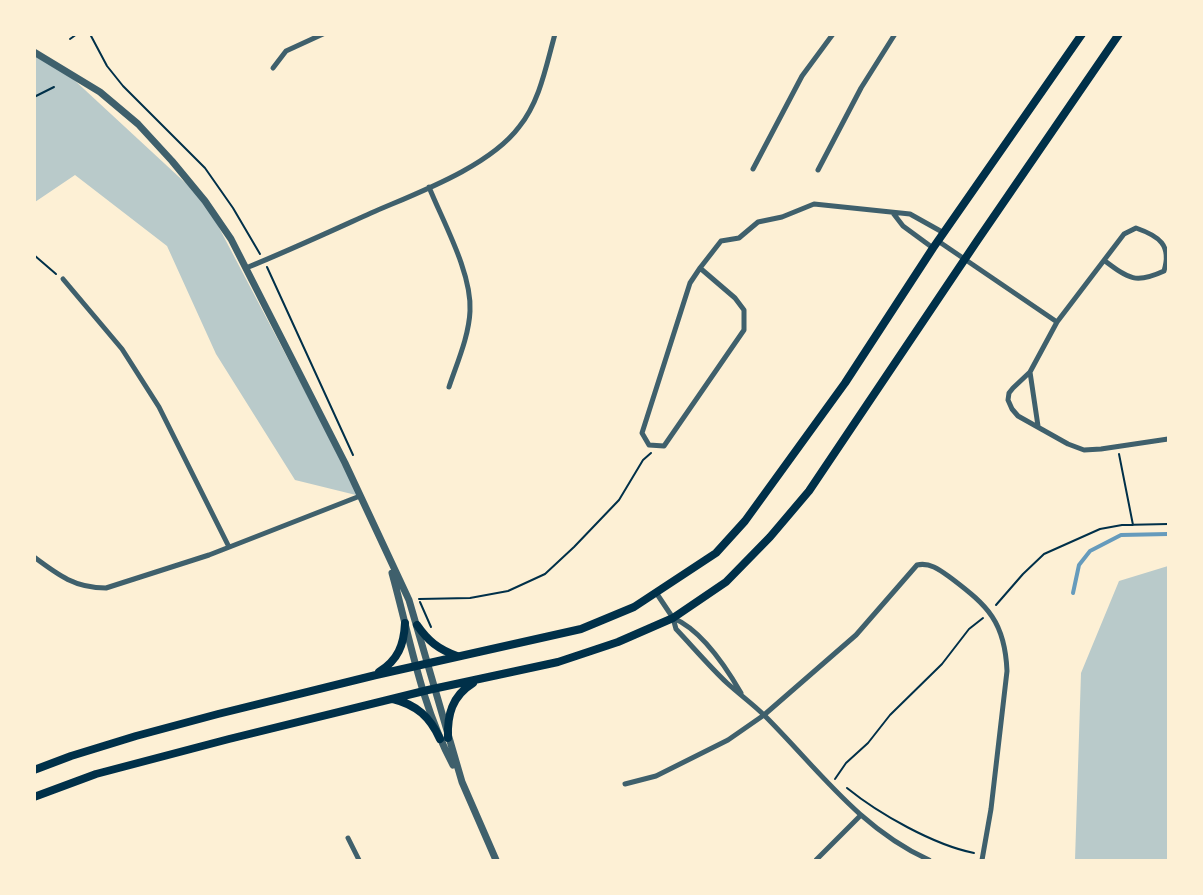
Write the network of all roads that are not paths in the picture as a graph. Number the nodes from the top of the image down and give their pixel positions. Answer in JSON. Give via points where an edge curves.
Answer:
{"nodes":[{"id":1,"x":323,"y":34,"type":"edge"},
{"id":2,"x":555,"y":34,"type":"edge"},
{"id":3,"x":832,"y":34,"type":"edge"},
{"id":4,"x":895,"y":34,"type":"edge"},
{"id":5,"x":1082,"y":34,"type":"edge"},
{"id":6,"x":1119,"y":34,"type":"edge"},
{"id":7,"x":34,"y":51,"type":"edge"},
{"id":8,"x":273,"y":68,"type":"dead end"},
{"id":9,"x":753,"y":169,"type":"dead end"},
{"id":10,"x":818,"y":170,"type":"dead end"},
{"id":11,"x":429,"y":187,"type":"junction"},
{"id":12,"x":893,"y":213,"type":"junction"},
{"id":13,"x":944,"y":233,"type":"junction"},
{"id":14,"x":936,"y":245,"type":"junction"},
{"id":15,"x":965,"y":259,"type":"junction"},
{"id":16,"x":1105,"y":261,"type":"junction"},
{"id":17,"x":246,"y":268,"type":"junction"},
{"id":18,"x":700,"y":268,"type":"junction"},
{"id":19,"x":63,"y":279,"type":"road end"},
{"id":20,"x":1057,"y":322,"type":"junction"},
{"id":21,"x":1030,"y":372,"type":"junction"},
{"id":22,"x":449,"y":387,"type":"dead end"},
{"id":23,"x":1038,"y":426,"type":"junction"},
{"id":24,"x":1168,"y":439,"type":"edge"},
{"id":25,"x":360,"y":496,"type":"junction"},
{"id":26,"x":229,"y":547,"type":"junction"},
{"id":27,"x":387,"y":556,"type":"junction"},
{"id":28,"x":34,"y":557,"type":"edge"},
{"id":29,"x":657,"y":594,"type":"junction"},
{"id":30,"x":673,"y":618,"type":"junction"},
{"id":31,"x":405,"y":624,"type":"junction"},
{"id":32,"x":417,"y":625,"type":"junction"},
{"id":33,"x":458,"y":656,"type":"junction"},
{"id":34,"x":428,"y":663,"type":"junction"},
{"id":35,"x":416,"y":666,"type":"junction"},
{"id":36,"x":376,"y":675,"type":"junction"},
{"id":37,"x":479,"y":679,"type":"junction"},
{"id":38,"x":435,"y":688,"type":"junction"},
{"id":39,"x":423,"y":691,"type":"junction"},
{"id":40,"x":744,"y":697,"type":"junction"},
{"id":41,"x":391,"y":699,"type":"junction"},
{"id":42,"x":764,"y":715,"type":"junction"},
{"id":43,"x":444,"y":739,"type":"junction"},
{"id":44,"x":34,"y":770,"type":"edge"},
{"id":45,"x":625,"y":784,"type":"dead end"},
{"id":46,"x":34,"y":796,"type":"edge"},
{"id":47,"x":860,"y":816,"type":"junction"},
{"id":48,"x":348,"y":838,"type":"dead end"},
{"id":49,"x":982,"y":858,"type":"edge"},
{"id":50,"x":359,"y":861,"type":"edge"},
{"id":51,"x":496,"y":861,"type":"edge"},
{"id":52,"x":816,"y":861,"type":"edge"},
{"id":53,"x":929,"y":861,"type":"edge"}],
"edges":[{"from":1,"to":8,"type":"street","via":[[286,51]]},
{"from":2,"to":11,"type":"street","via":[[537,95],[520,126],[495,151]]},
{"from":3,"to":9,"type":"street","via":[[801,76]]},
{"from":4,"to":10,"type":"street"},
{"from":5,"to":13,"type":"main road"},
{"from":6,"to":15,"type":"main road"},
{"from":7,"to":17,"type":"street","via":[[100,92],[138,124],[205,201]]},
{"from":11,"to":17,"type":"street"},
{"from":11,"to":22,"type":"street","via":[[466,275],[469,293],[467,331]]},
{"from":12,"to":13,"type":"street","via":[[910,214]]},
{"from":12,"to":14,"type":"street","via":[[903,226]]},
{"from":12,"to":18,"type":"street","via":[[814,204],[758,222],[739,238],[721,241]]},
{"from":13,"to":14,"type":"main road"},
{"from":14,"to":15,"type":"street"},
{"from":14,"to":29,"type":"main road","via":[[845,383],[745,521],[716,553]]},
{"from":15,"to":20,"type":"street"},
{"from":15,"to":30,"type":"main road","via":[[809,491],[726,582]]},
{"from":16,"to":16,"type":"street","via":[[1124,234],[1136,228],[1153,233],[1165,246],[1168,259],[1164,271],[1147,279],[1132,279]]},
{"from":16,"to":20,"type":"street"},
{"from":17,"to":25,"type":"street"},
{"from":18,"to":18,"type":"street","via":[[744,310],[744,330],[664,446],[649,445],[642,433],[690,283]]},
{"from":19,"to":26,"type":"street","via":[[122,349],[159,407]]},
{"from":20,"to":21,"type":"street"},
{"from":21,"to":23,"type":"street"},
{"from":21,"to":23,"type":"street","via":[[1009,393],[1008,400],[1018,416]]},
{"from":23,"to":24,"type":"street","via":[[1084,450]]},
{"from":25,"to":26,"type":"street"},
{"from":25,"to":27,"type":"street"},
{"from":26,"to":28,"type":"street","via":[[106,588],[73,582]]},
{"from":27,"to":31,"type":"street"},
{"from":27,"to":32,"type":"street"},
{"from":29,"to":30,"type":"street"},
{"from":29,"to":33,"type":"main road","via":[[581,629]]},
{"from":30,"to":37,"type":"main road","via":[[558,662]]},
{"from":30,"to":40,"type":"street","via":[[676,629]]},
{"from":30,"to":40,"type":"street","via":[[686,623],[726,666]]},
{"from":31,"to":35,"type":"street"},
{"from":31,"to":36,"type":"main road","via":[[399,654]]},
{"from":32,"to":33,"type":"main road","via":[[441,650]]},
{"from":32,"to":34,"type":"street"},
{"from":33,"to":34,"type":"main road"},
{"from":34,"to":35,"type":"main road"},
{"from":34,"to":38,"type":"street"},
{"from":35,"to":36,"type":"main road"},
{"from":35,"to":39,"type":"street"},
{"from":36,"to":44,"type":"main road","via":[[147,733]]},
{"from":37,"to":38,"type":"main road"},
{"from":37,"to":43,"type":"main road","via":[[464,688],[453,703]]},
{"from":38,"to":39,"type":"main road"},
{"from":38,"to":43,"type":"street"},
{"from":39,"to":41,"type":"main road"},
{"from":39,"to":43,"type":"street"},
{"from":40,"to":42,"type":"street"},
{"from":41,"to":43,"type":"main road","via":[[422,712]]},
{"from":41,"to":46,"type":"main road","via":[[96,774]]},
{"from":42,"to":45,"type":"street","via":[[728,740],[656,776]]},
{"from":42,"to":47,"type":"street"},
{"from":42,"to":49,"type":"street","via":[[856,635],[917,565],[931,565],[974,595],[990,612],[1006,650],[1007,671]]},
{"from":43,"to":51,"type":"street"},
{"from":47,"to":52,"type":"street"},
{"from":47,"to":53,"type":"street"},
{"from":48,"to":50,"type":"street"}]}
